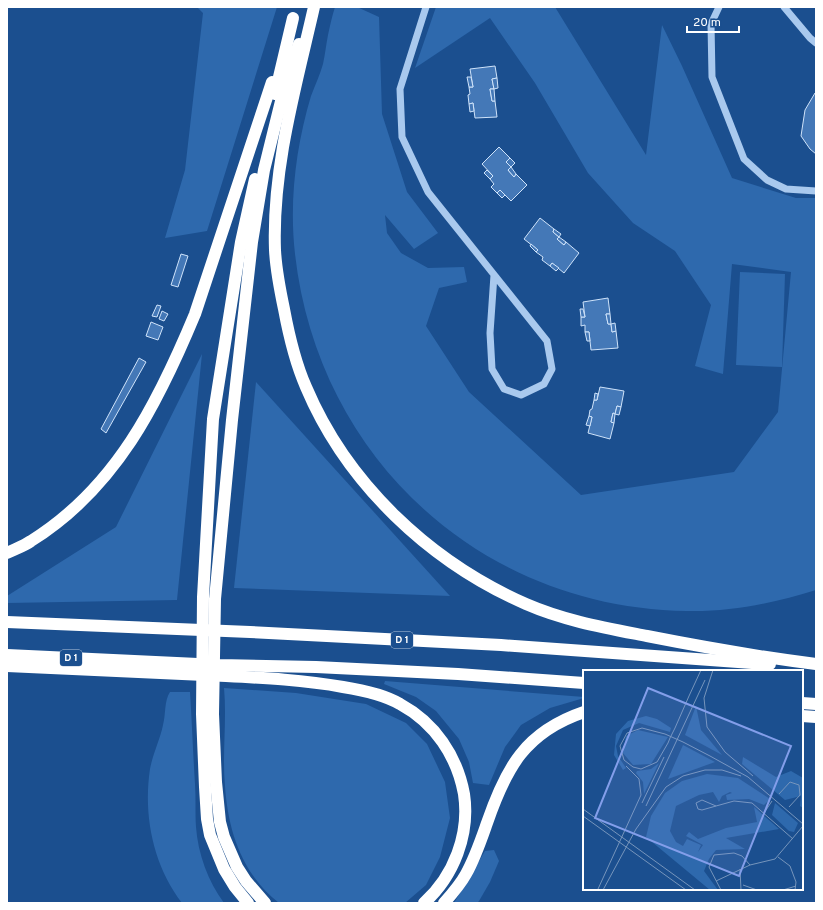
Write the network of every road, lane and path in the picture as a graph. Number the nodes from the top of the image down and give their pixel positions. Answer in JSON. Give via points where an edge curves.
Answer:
{"nodes":[{"id":1,"x":313,"y":7,"type":"edge"},
{"id":2,"x":426,"y":7,"type":"edge"},
{"id":3,"x":719,"y":7,"type":"edge"},
{"id":4,"x":786,"y":8,"type":"edge"},
{"id":5,"x":294,"y":12,"type":"edge"},
{"id":6,"x":816,"y":43,"type":"edge"},
{"id":7,"x":816,"y":191,"type":"edge"},
{"id":8,"x":494,"y":275,"type":"junction"},
{"id":9,"x":7,"y":553,"type":"edge"},
{"id":10,"x":209,"y":598,"type":"junction"},
{"id":11,"x":7,"y":622,"type":"edge"},
{"id":12,"x":7,"y":655,"type":"edge"},
{"id":13,"x":797,"y":662,"type":"junction"},
{"id":14,"x":816,"y":664,"type":"edge"},
{"id":15,"x":7,"y":666,"type":"edge"},
{"id":16,"x":583,"y":684,"type":"edge"},
{"id":17,"x":803,"y":702,"type":"edge"},
{"id":18,"x":816,"y":704,"type":"edge"},
{"id":19,"x":583,"y":712,"type":"edge"},
{"id":20,"x":208,"y":714,"type":"junction"},
{"id":21,"x":803,"y":716,"type":"edge"},
{"id":22,"x":816,"y":717,"type":"edge"},
{"id":23,"x":248,"y":903,"type":"edge"},
{"id":24,"x":265,"y":903,"type":"edge"},
{"id":25,"x":424,"y":903,"type":"edge"},
{"id":26,"x":444,"y":903,"type":"edge"}],
"edges":[{"from":1,"to":10,"type":"highway","via":[[285,85],[264,170],[252,242]]},
{"from":1,"to":13,"type":"highway","via":[[281,164],[275,249],[277,274],[292,346],[306,387],[321,419],[353,470],[402,522],[435,552],[467,574],[528,605],[588,624]]},
{"from":2,"to":8,"type":"lane","via":[[400,88],[402,137],[428,192]]},
{"from":3,"to":7,"type":"lane","via":[[711,24],[712,78],[744,159],[767,180],[786,189]]},
{"from":4,"to":6,"type":"lane"},
{"from":5,"to":9,"type":"highway","via":[[195,314],[148,415],[126,450],[83,501],[59,522]]},
{"from":5,"to":10,"type":"highway","via":[[241,242],[213,419]]},
{"from":8,"to":8,"type":"lane","via":[[490,333],[492,369],[504,389],[521,395],[544,384],[552,369],[547,341]]},
{"from":10,"to":20,"type":"highway"},
{"from":11,"to":13,"type":"highway","number":"D 1","via":[[501,645],[752,663]]},
{"from":12,"to":16,"type":"highway","number":"D 1","via":[[458,674]]},
{"from":13,"to":14,"type":"highway","number":"D 1"},
{"from":15,"to":25,"type":"highway","via":[[293,680],[366,692],[400,704],[415,713],[440,737],[457,767],[465,800],[463,832],[456,858],[446,877]]},
{"from":17,"to":18,"type":"highway"},
{"from":19,"to":26,"type":"highway","via":[[552,726],[538,736],[517,758],[502,784],[467,874]]},
{"from":20,"to":23,"type":"highway","via":[[204,787],[210,835],[224,869]]},
{"from":20,"to":24,"type":"highway","via":[[220,822],[224,837],[237,867]]},
{"from":21,"to":22,"type":"highway"}]}
